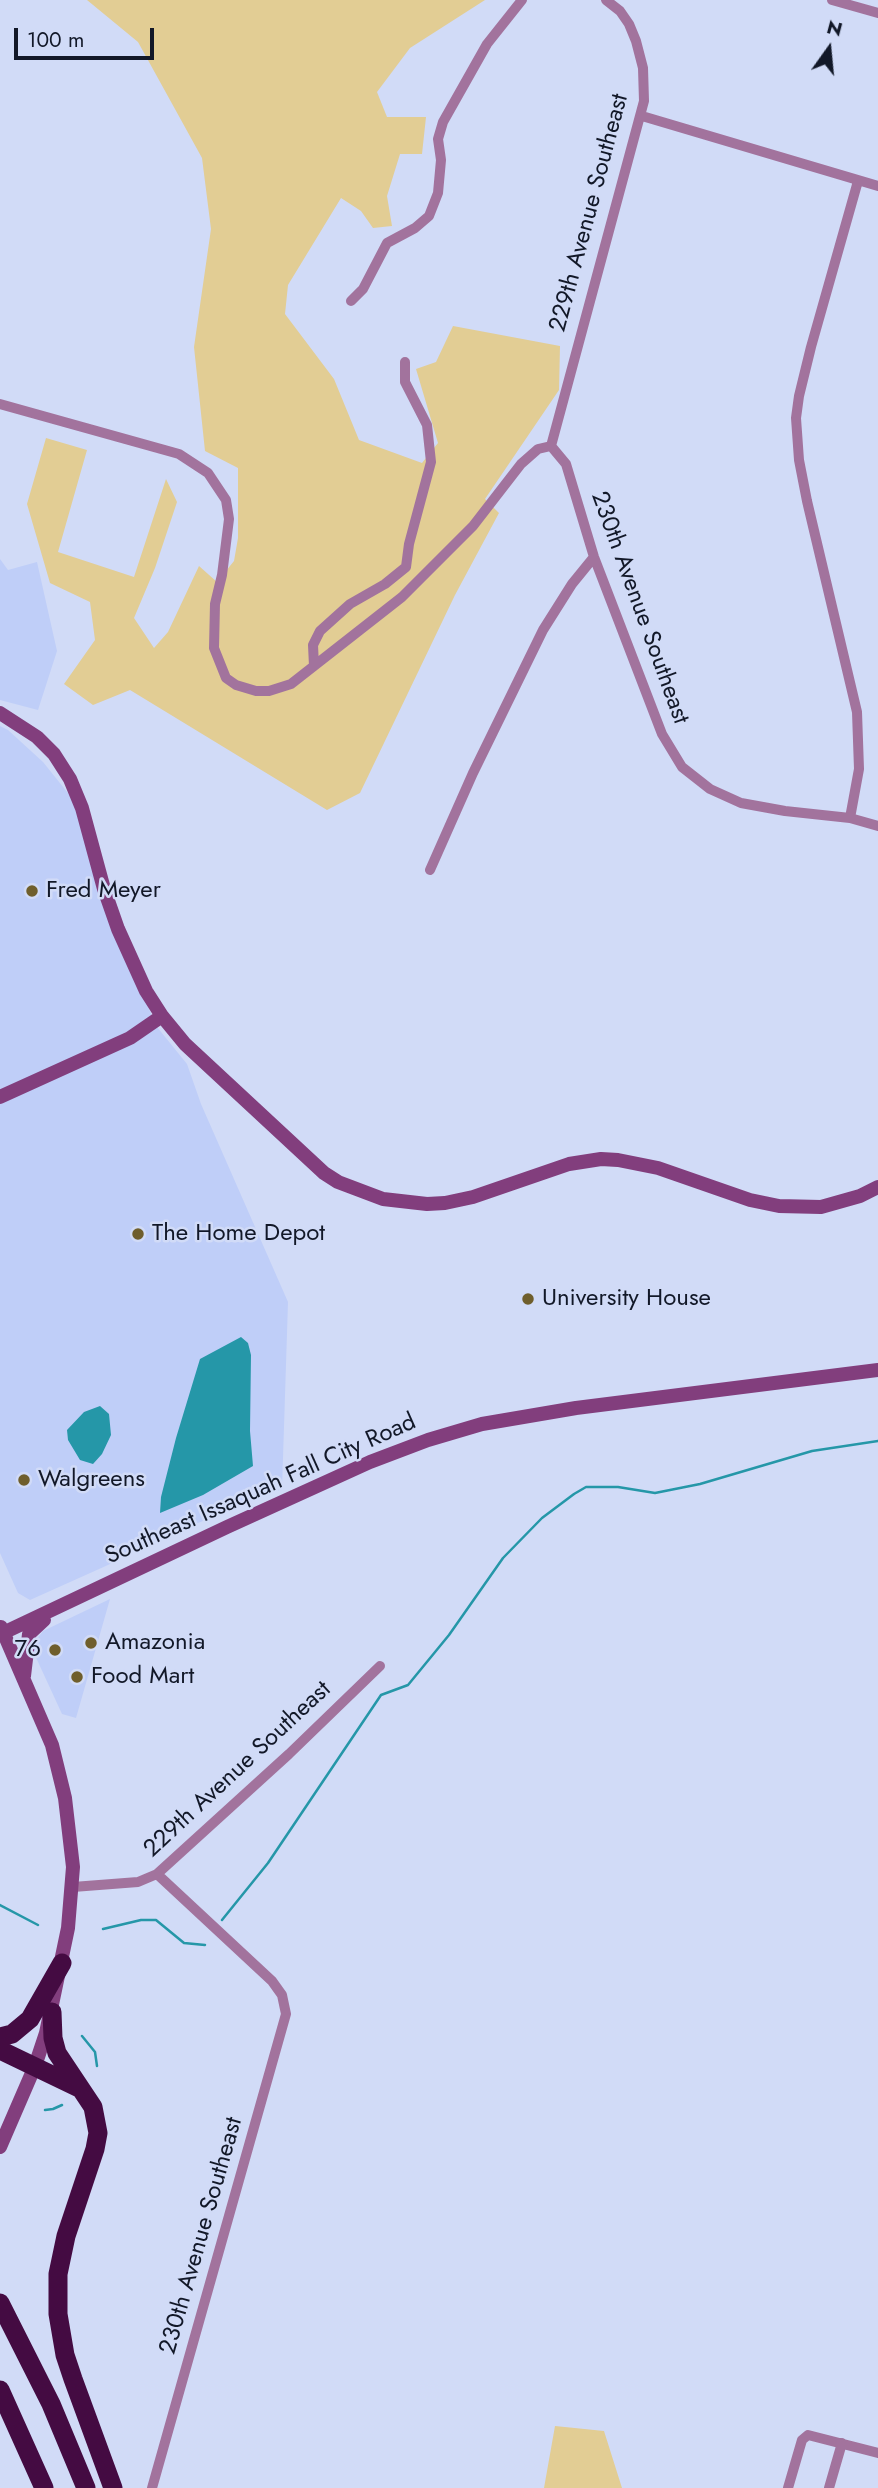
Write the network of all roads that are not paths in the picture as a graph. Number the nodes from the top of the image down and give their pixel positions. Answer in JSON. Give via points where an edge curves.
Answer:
{"nodes":[{"id":1,"x":522,"y":0,"type":"edge"},
{"id":2,"x":606,"y":0,"type":"edge"},
{"id":3,"x":832,"y":0,"type":"edge"},
{"id":4,"x":878,"y":13,"type":"edge"},
{"id":5,"x":642,"y":116,"type":"junction"},
{"id":6,"x":858,"y":181,"type":"junction"},
{"id":7,"x":878,"y":186,"type":"edge"},
{"id":8,"x":351,"y":302,"type":"dead end"},
{"id":9,"x":405,"y":362,"type":"dead end"},
{"id":10,"x":0,"y":404,"type":"edge"},
{"id":11,"x":551,"y":446,"type":"junction"},
{"id":12,"x":594,"y":557,"type":"junction"},
{"id":13,"x":314,"y":666,"type":"junction"},
{"id":14,"x":0,"y":713,"type":"edge"},
{"id":15,"x":850,"y":818,"type":"junction"},
{"id":16,"x":878,"y":826,"type":"edge"},
{"id":17,"x":430,"y":870,"type":"dead end"},
{"id":18,"x":162,"y":1016,"type":"junction"},
{"id":19,"x":0,"y":1097,"type":"edge"},
{"id":20,"x":878,"y":1187,"type":"edge"},
{"id":21,"x":878,"y":1370,"type":"edge"},
{"id":22,"x":65,"y":1604,"type":"junction"},
{"id":23,"x":2,"y":1629,"type":"edge"},
{"id":24,"x":380,"y":1666,"type":"dead end"},
{"id":25,"x":23,"y":1679,"type":"junction"},
{"id":26,"x":157,"y":1874,"type":"junction"},
{"id":27,"x":73,"y":1887,"type":"junction"},
{"id":28,"x":62,"y":1963,"type":"junction"},
{"id":29,"x":52,"y":2012,"type":"junction"},
{"id":30,"x":0,"y":2037,"type":"edge"},
{"id":31,"x":0,"y":2050,"type":"edge"},
{"id":32,"x":35,"y":2066,"type":"junction"},
{"id":33,"x":87,"y":2096,"type":"junction"},
{"id":34,"x":0,"y":2147,"type":"edge"},
{"id":35,"x":0,"y":2302,"type":"edge"},
{"id":36,"x":0,"y":2390,"type":"edge"},
{"id":37,"x":842,"y":2443,"type":"junction"},
{"id":38,"x":878,"y":2453,"type":"edge"},
{"id":39,"x":44,"y":2488,"type":"edge"},
{"id":40,"x":86,"y":2488,"type":"edge"},
{"id":41,"x":113,"y":2488,"type":"edge"},
{"id":42,"x":152,"y":2488,"type":"edge"},
{"id":43,"x":788,"y":2488,"type":"edge"},
{"id":44,"x":829,"y":2488,"type":"edge"}],
"edges":[{"from":1,"to":8,"type":"street","via":[[487,44],[443,122],[438,139],[438,193],[429,216],[387,243]]},
{"from":2,"to":5,"type":"street","name":"229th Avenue Southeast","via":[[620,10],[636,41],[645,87]]},
{"from":3,"to":4,"type":"street"},
{"from":5,"to":6,"type":"street"},
{"from":5,"to":11,"type":"street","name":"229th Avenue Southeast"},
{"from":6,"to":7,"type":"street"},
{"from":6,"to":15,"type":"street","via":[[811,347],[796,427],[809,514],[857,712],[859,769]]},
{"from":9,"to":13,"type":"street","via":[[405,382],[427,425],[431,462],[406,567],[350,604],[320,631],[313,645]]},
{"from":10,"to":13,"type":"street","via":[[179,454],[208,473],[226,500],[229,519],[213,629],[214,648],[226,678],[245,689],[269,691],[291,684]]},
{"from":11,"to":12,"type":"street","name":"230th Avenue Southeast","via":[[566,464]]},
{"from":11,"to":13,"type":"street","via":[[538,449],[521,464],[473,526],[402,597]]},
{"from":12,"to":15,"type":"street","name":"230th Avenue Southeast","via":[[662,734],[682,767],[727,797],[760,808]]},
{"from":12,"to":17,"type":"street","via":[[543,630]]},
{"from":14,"to":18,"type":"main road","via":[[37,737],[70,779],[114,918]]},
{"from":15,"to":16,"type":"street","name":"230th Avenue Southeast"},
{"from":18,"to":19,"type":"main road","via":[[130,1038]]},
{"from":18,"to":20,"type":"main road","via":[[185,1044],[324,1173],[383,1199],[445,1203],[569,1164],[601,1159],[658,1168],[750,1200],[797,1208],[830,1205]]},
{"from":21,"to":22,"type":"main road","name":"Southeast Issaquah Fall City Road","via":[[482,1424],[428,1440],[310,1489]]},
{"from":22,"to":23,"type":"main road","name":"Southeast Issaquah Fall City Road"},
{"from":22,"to":25,"type":"main road","via":[[29,1634]]},
{"from":23,"to":25,"type":"main road"},
{"from":24,"to":26,"type":"street","name":"229th Avenue Southeast"},
{"from":25,"to":27,"type":"main road","via":[[52,1745],[61,1779],[72,1844]]},
{"from":26,"to":27,"type":"street","name":"229th Avenue Southeast","via":[[138,1882]]},
{"from":26,"to":42,"type":"street","name":"230th Avenue Southeast","via":[[272,1981],[286,2007],[285,2024]]},
{"from":27,"to":28,"type":"main road"},
{"from":28,"to":29,"type":"main road"},
{"from":28,"to":30,"type":"highway","via":[[30,2019],[12,2034]]},
{"from":29,"to":32,"type":"main road"},
{"from":29,"to":33,"type":"highway","via":[[57,2053]]},
{"from":31,"to":32,"type":"highway"},
{"from":32,"to":33,"type":"highway"},
{"from":32,"to":34,"type":"main road"},
{"from":33,"to":41,"type":"highway","via":[[99,2133],[66,2236],[58,2274],[58,2314],[65,2355]]},
{"from":35,"to":40,"type":"highway"},
{"from":36,"to":39,"type":"highway"},
{"from":37,"to":38,"type":"street"},
{"from":37,"to":43,"type":"street","via":[[804,2437]]},
{"from":37,"to":44,"type":"street"}]}
